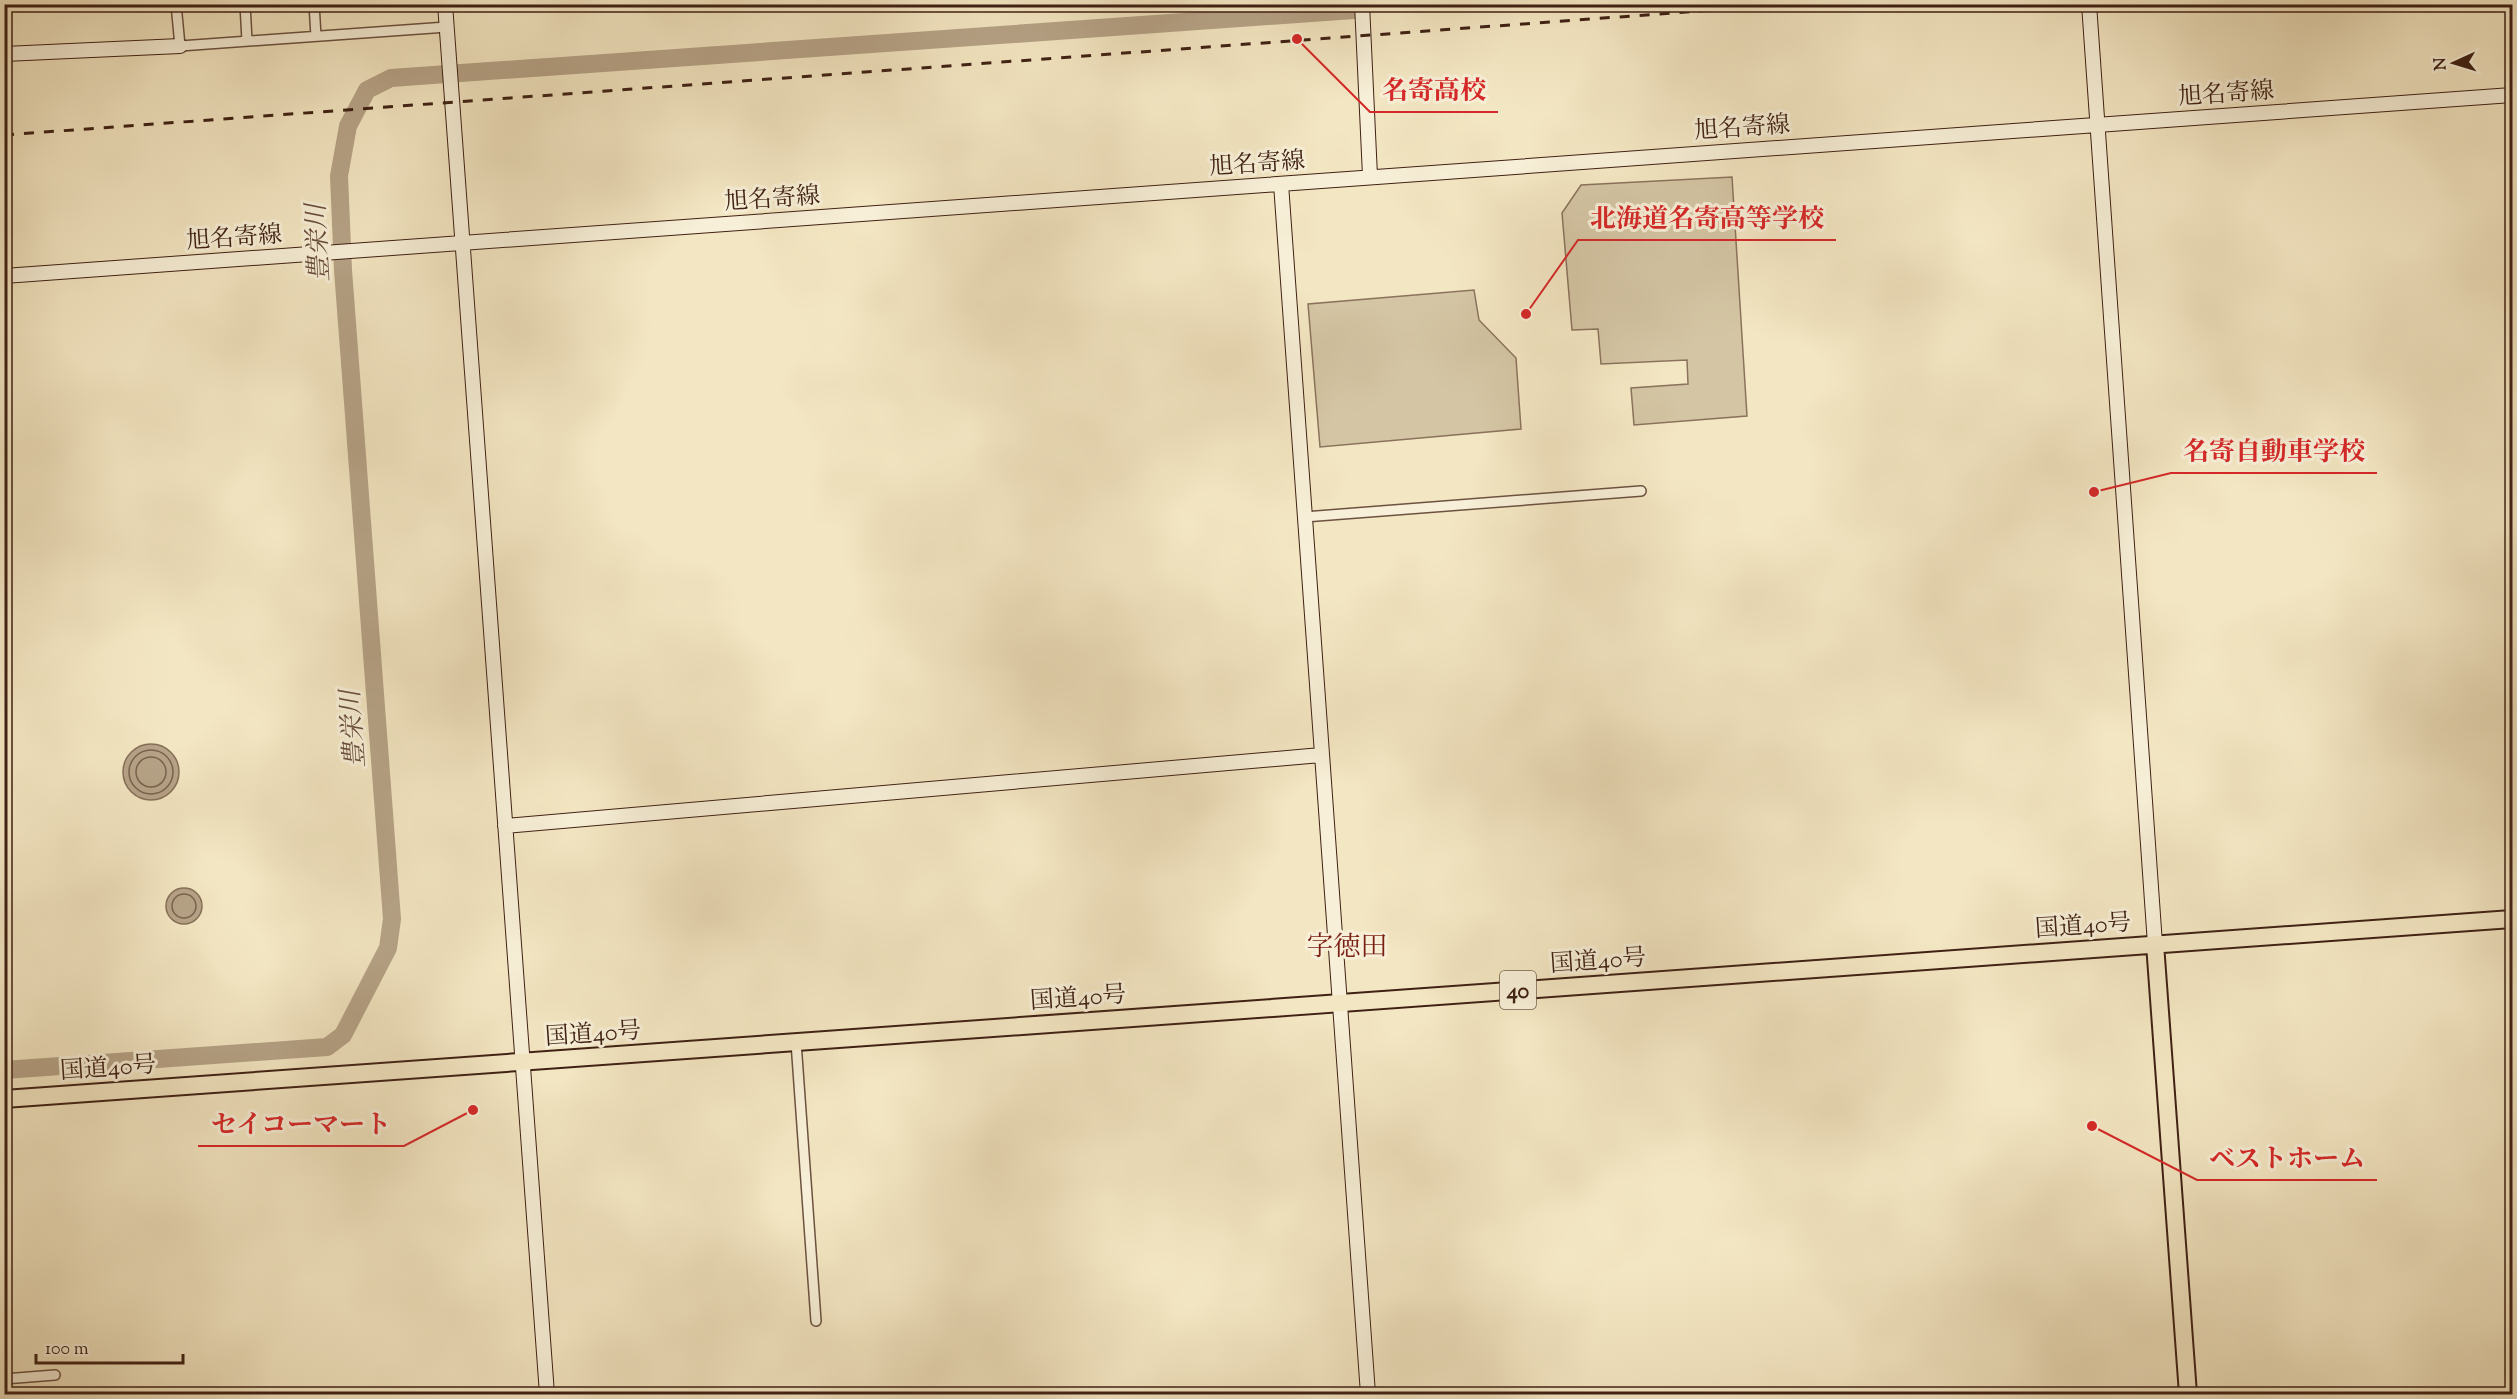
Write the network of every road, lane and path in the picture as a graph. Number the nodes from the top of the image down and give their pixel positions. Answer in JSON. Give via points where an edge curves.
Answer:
{"nodes":[{"id":1,"x":176,"y":4,"type":"edge"},
{"id":2,"x":245,"y":4,"type":"edge"},
{"id":3,"x":314,"y":4,"type":"edge"},
{"id":4,"x":446,"y":4,"type":"edge"},
{"id":5,"x":1362,"y":4,"type":"edge"},
{"id":6,"x":2089,"y":4,"type":"edge"},
{"id":7,"x":447,"y":27,"type":"junction"},
{"id":8,"x":316,"y":36,"type":"junction"},
{"id":9,"x":247,"y":40,"type":"junction"},
{"id":10,"x":180,"y":46,"type":"junction"},
{"id":11,"x":4,"y":54,"type":"edge"},
{"id":12,"x":2512,"y":95,"type":"edge"},
{"id":13,"x":2097,"y":125,"type":"junction"},
{"id":14,"x":1370,"y":176,"type":"junction"},
{"id":15,"x":1281,"y":184,"type":"junction"},
{"id":16,"x":463,"y":243,"type":"junction"},
{"id":17,"x":4,"y":276,"type":"edge"},
{"id":18,"x":1641,"y":491,"type":"dead end"},
{"id":19,"x":1304,"y":517,"type":"junction"},
{"id":20,"x":1321,"y":754,"type":"junction"},
{"id":21,"x":505,"y":826,"type":"junction"},
{"id":22,"x":2512,"y":919,"type":"edge"},
{"id":23,"x":2155,"y":944,"type":"junction"},
{"id":24,"x":1339,"y":1003,"type":"junction"},
{"id":25,"x":796,"y":1042,"type":"junction"},
{"id":26,"x":523,"y":1062,"type":"junction"},
{"id":27,"x":4,"y":1099,"type":"edge"},
{"id":28,"x":816,"y":1321,"type":"dead end"},
{"id":29,"x":55,"y":1375,"type":"dead end"},
{"id":30,"x":4,"y":1379,"type":"edge"},
{"id":31,"x":547,"y":1395,"type":"edge"},
{"id":32,"x":1368,"y":1395,"type":"edge"},
{"id":33,"x":2188,"y":1395,"type":"edge"}],
"edges":[{"from":1,"to":10,"type":"street"},
{"from":2,"to":9,"type":"street"},
{"from":3,"to":8,"type":"street"},
{"from":4,"to":7,"type":"street"},
{"from":5,"to":14,"type":"street"},
{"from":6,"to":13,"type":"street"},
{"from":7,"to":8,"type":"street"},
{"from":7,"to":16,"type":"street"},
{"from":8,"to":9,"type":"street"},
{"from":9,"to":10,"type":"street"},
{"from":10,"to":11,"type":"street"},
{"from":12,"to":13,"type":"street","name":"旭名寄線"},
{"from":13,"to":14,"type":"street","name":"旭名寄線"},
{"from":13,"to":23,"type":"street"},
{"from":14,"to":15,"type":"street","name":"旭名寄線"},
{"from":15,"to":16,"type":"street","name":"旭名寄線"},
{"from":15,"to":19,"type":"street"},
{"from":16,"to":17,"type":"street","name":"旭名寄線"},
{"from":16,"to":21,"type":"street"},
{"from":18,"to":19,"type":"street"},
{"from":19,"to":20,"type":"street"},
{"from":20,"to":21,"type":"street"},
{"from":20,"to":24,"type":"street"},
{"from":21,"to":26,"type":"street"},
{"from":22,"to":23,"type":"highway","name":"国道40号","number":"40"},
{"from":23,"to":24,"type":"highway","name":"国道40号","number":"40"},
{"from":23,"to":33,"type":"highway","name":"国道40号"},
{"from":24,"to":25,"type":"highway","name":"国道40号","number":"40"},
{"from":24,"to":32,"type":"street"},
{"from":25,"to":26,"type":"highway","name":"国道40号","number":"40"},
{"from":25,"to":28,"type":"street"},
{"from":26,"to":27,"type":"highway","name":"国道40号","number":"40"},
{"from":26,"to":31,"type":"street"},
{"from":29,"to":30,"type":"street"}]}
